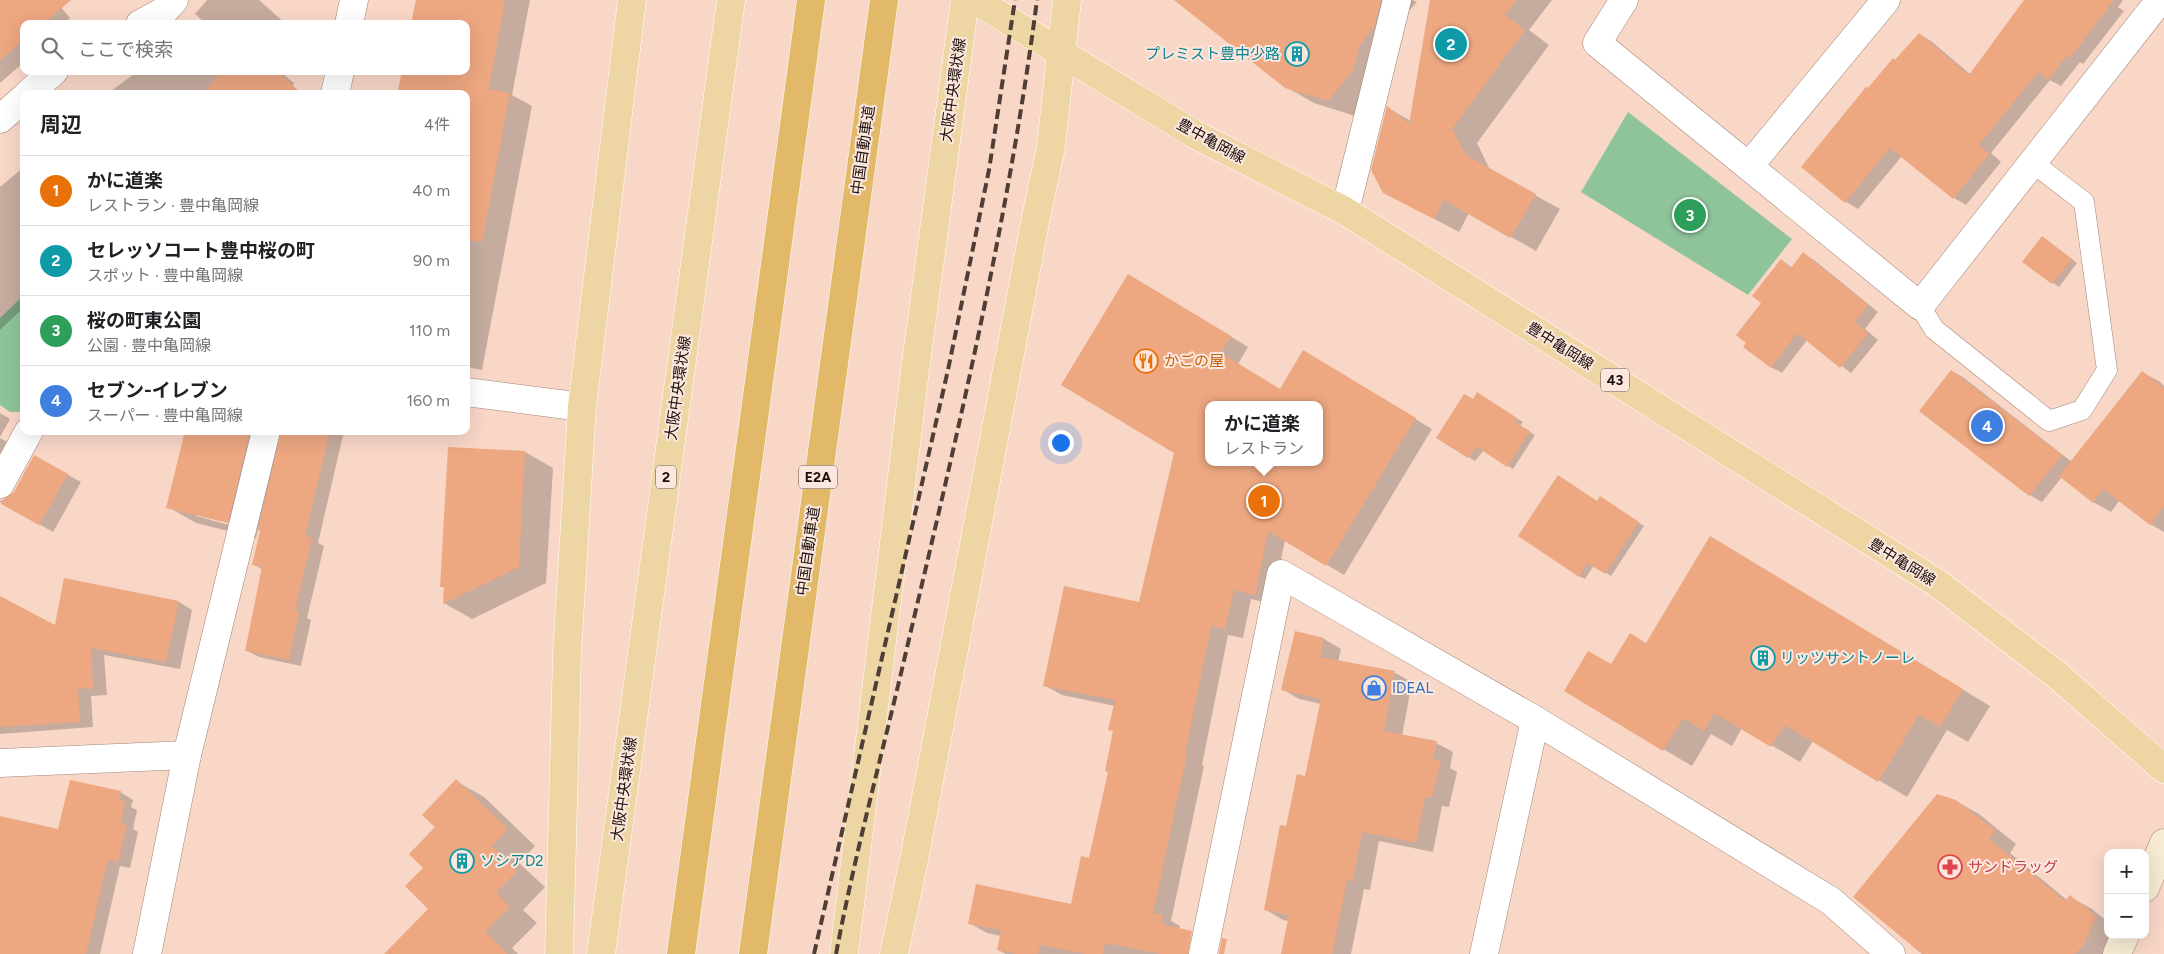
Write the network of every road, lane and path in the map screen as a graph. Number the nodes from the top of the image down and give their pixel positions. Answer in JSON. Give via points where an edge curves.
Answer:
{"nodes":[{"id":1,"x":174,"y":0,"type":"edge"},
{"id":2,"x":354,"y":0,"type":"edge"},
{"id":3,"x":632,"y":0,"type":"edge"},
{"id":4,"x":731,"y":0,"type":"edge"},
{"id":5,"x":811,"y":0,"type":"edge"},
{"id":6,"x":884,"y":0,"type":"edge"},
{"id":7,"x":965,"y":0,"type":"edge"},
{"id":8,"x":975,"y":0,"type":"edge"},
{"id":9,"x":1067,"y":0,"type":"edge"},
{"id":10,"x":1398,"y":0,"type":"edge"},
{"id":11,"x":1624,"y":0,"type":"edge"},
{"id":12,"x":1886,"y":0,"type":"edge"},
{"id":13,"x":2160,"y":0,"type":"edge"},
{"id":14,"x":147,"y":20,"type":"edge"},
{"id":15,"x":350,"y":20,"type":"edge"},
{"id":16,"x":1061,"y":51,"type":"junction"},
{"id":17,"x":49,"y":75,"type":"edge"},
{"id":18,"x":339,"y":75,"type":"edge"},
{"id":19,"x":33,"y":90,"type":"edge"},
{"id":20,"x":336,"y":90,"type":"edge"},
{"id":21,"x":20,"y":102,"type":"edge"},
{"id":22,"x":0,"y":119,"type":"edge"},
{"id":23,"x":2033,"y":163,"type":"junction"},
{"id":24,"x":1749,"y":166,"type":"junction"},
{"id":25,"x":1345,"y":211,"type":"junction"},
{"id":26,"x":1920,"y":306,"type":"junction"},
{"id":27,"x":470,"y":393,"type":"edge"},
{"id":28,"x":582,"y":407,"type":"junction"},
{"id":29,"x":27,"y":435,"type":"edge"},
{"id":30,"x":265,"y":435,"type":"edge"},
{"id":31,"x":0,"y":484,"type":"edge"},
{"id":32,"x":1535,"y":720,"type":"junction"},
{"id":33,"x":187,"y":755,"type":"junction"},
{"id":34,"x":0,"y":763,"type":"edge"},
{"id":35,"x":2164,"y":769,"type":"edge"},
{"id":36,"x":2164,"y":843,"type":"edge"},
{"id":37,"x":2149,"y":879,"type":"edge"},
{"id":38,"x":2123,"y":939,"type":"edge"},
{"id":39,"x":147,"y":954,"type":"edge"},
{"id":40,"x":559,"y":954,"type":"edge"},
{"id":41,"x":601,"y":954,"type":"edge"},
{"id":42,"x":682,"y":954,"type":"edge"},
{"id":43,"x":753,"y":954,"type":"edge"},
{"id":44,"x":844,"y":954,"type":"edge"},
{"id":45,"x":894,"y":954,"type":"edge"},
{"id":46,"x":1203,"y":954,"type":"edge"},
{"id":47,"x":1484,"y":954,"type":"edge"},
{"id":48,"x":1891,"y":954,"type":"edge"},
{"id":49,"x":2117,"y":954,"type":"edge"}],
"edges":[{"from":1,"to":14,"type":"street","via":[[164,11]]},
{"from":2,"to":15,"type":"street"},
{"from":3,"to":28,"type":"main road"},
{"from":4,"to":41,"type":"main road","name":"大阪中央環状線","number":"2"},
{"from":5,"to":42,"type":"highway"},
{"from":6,"to":43,"type":"highway","name":"中国自動車道","number":"E2A"},
{"from":7,"to":44,"type":"main road","name":"大阪中央環状線","via":[[913,388]]},
{"from":8,"to":16,"type":"main road","name":"豊中亀岡線","number":"43"},
{"from":9,"to":16,"type":"main road"},
{"from":10,"to":25,"type":"street"},
{"from":11,"to":24,"type":"street","via":[[1598,43]]},
{"from":12,"to":24,"type":"street"},
{"from":13,"to":23,"type":"street"},
{"from":16,"to":25,"type":"main road","name":"豊中亀岡線","number":"43","via":[[1194,134]]},
{"from":16,"to":45,"type":"main road","via":[[1051,147]]},
{"from":17,"to":19,"type":"street"},
{"from":18,"to":20,"type":"street"},
{"from":21,"to":22,"type":"street"},
{"from":23,"to":26,"type":"street"},
{"from":23,"to":26,"type":"lane","via":[[2084,202],[2108,370],[2082,410],[2049,421],[1934,329]]},
{"from":24,"to":26,"type":"street"},
{"from":25,"to":35,"type":"main road","name":"豊中亀岡線","number":"43","via":[[1937,583],[2057,675]]},
{"from":27,"to":28,"type":"street"},
{"from":28,"to":40,"type":"main road","via":[[567,654]]},
{"from":29,"to":31,"type":"street"},
{"from":30,"to":33,"type":"street"},
{"from":32,"to":46,"type":"street","via":[[1282,574]]},
{"from":32,"to":47,"type":"street"},
{"from":32,"to":48,"type":"street","via":[[1831,901]]},
{"from":33,"to":34,"type":"street"},
{"from":33,"to":39,"type":"street"},
{"from":36,"to":37,"type":"street"},
{"from":38,"to":49,"type":"street"}]}
